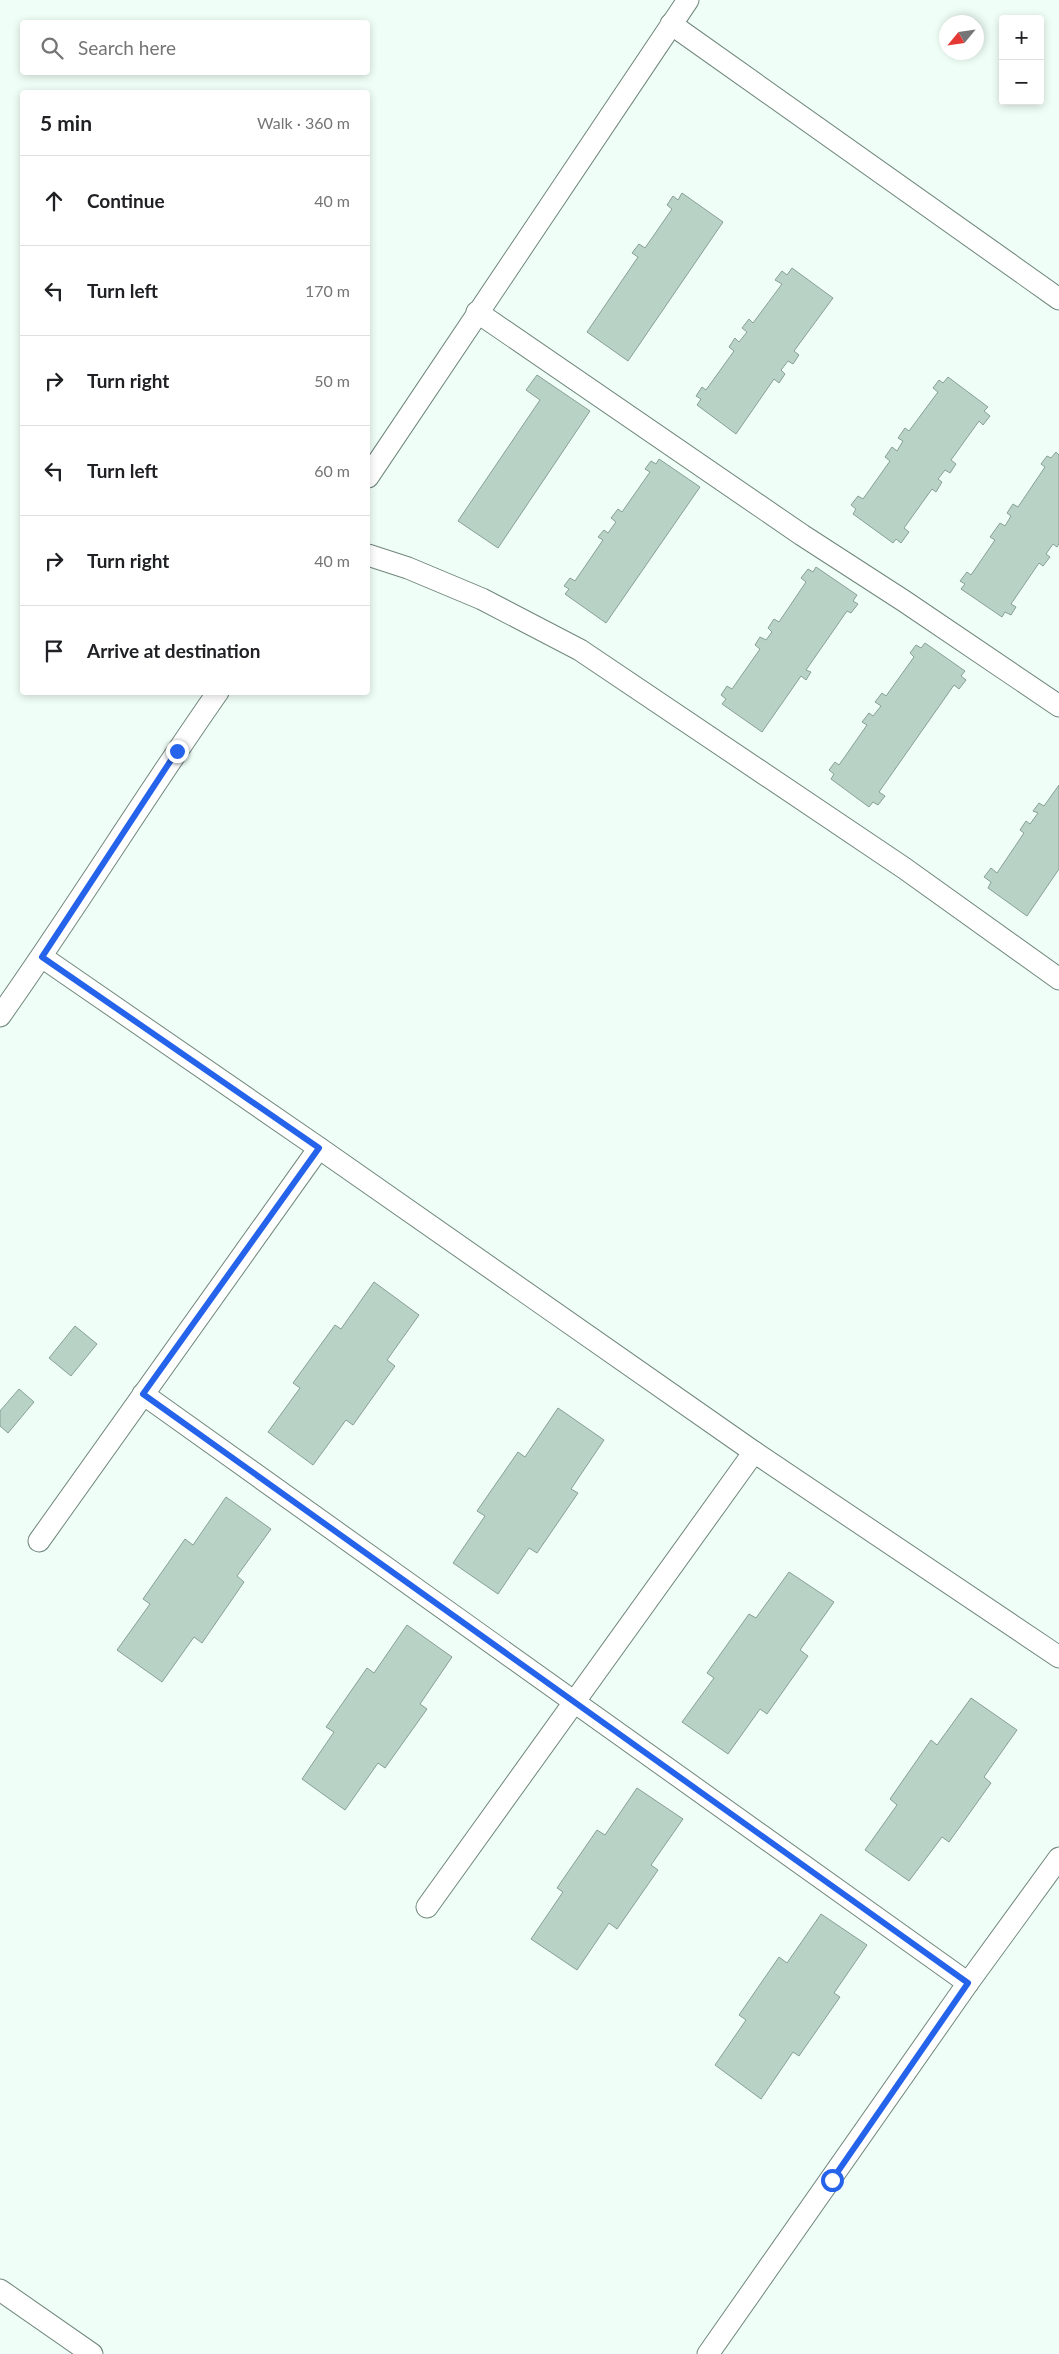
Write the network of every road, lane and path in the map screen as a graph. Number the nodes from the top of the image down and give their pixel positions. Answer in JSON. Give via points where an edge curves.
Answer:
{"nodes":[{"id":1,"x":688,"y":0,"type":"edge"},
{"id":2,"x":671,"y":24,"type":"junction"},
{"id":3,"x":1059,"y":299,"type":"edge"},
{"id":4,"x":477,"y":312,"type":"junction"},
{"id":5,"x":370,"y":474,"type":"edge"},
{"id":6,"x":370,"y":556,"type":"edge"},
{"id":7,"x":216,"y":695,"type":"edge"},
{"id":8,"x":1059,"y":706,"type":"edge"},
{"id":9,"x":42,"y":957,"type":"junction"},
{"id":10,"x":1059,"y":979,"type":"edge"},
{"id":11,"x":0,"y":1016,"type":"edge"},
{"id":12,"x":319,"y":1148,"type":"junction"},
{"id":13,"x":143,"y":1394,"type":"junction"},
{"id":14,"x":754,"y":1452,"type":"junction"},
{"id":15,"x":39,"y":1541,"type":"dead end"},
{"id":16,"x":1059,"y":1656,"type":"edge"},
{"id":17,"x":573,"y":1701,"type":"junction"},
{"id":18,"x":1059,"y":1858,"type":"edge"},
{"id":19,"x":427,"y":1907,"type":"dead end"},
{"id":20,"x":968,"y":1983,"type":"junction"},
{"id":21,"x":0,"y":2290,"type":"edge"},
{"id":22,"x":92,"y":2354,"type":"edge"},
{"id":23,"x":708,"y":2354,"type":"edge"}],
"edges":[{"from":1,"to":2,"type":"lane"},
{"from":2,"to":3,"type":"lane"},
{"from":2,"to":4,"type":"lane"},
{"from":4,"to":5,"type":"lane"},
{"from":4,"to":8,"type":"lane"},
{"from":6,"to":10,"type":"lane","via":[[482,598],[580,650],[904,868]]},
{"from":7,"to":9,"type":"lane"},
{"from":9,"to":11,"type":"lane"},
{"from":9,"to":12,"type":"lane"},
{"from":12,"to":13,"type":"lane"},
{"from":12,"to":14,"type":"lane"},
{"from":13,"to":15,"type":"lane"},
{"from":13,"to":17,"type":"lane"},
{"from":14,"to":16,"type":"lane"},
{"from":14,"to":17,"type":"lane"},
{"from":17,"to":19,"type":"lane"},
{"from":17,"to":20,"type":"lane"},
{"from":18,"to":20,"type":"lane"},
{"from":20,"to":23,"type":"lane"},
{"from":21,"to":22,"type":"lane"}]}
